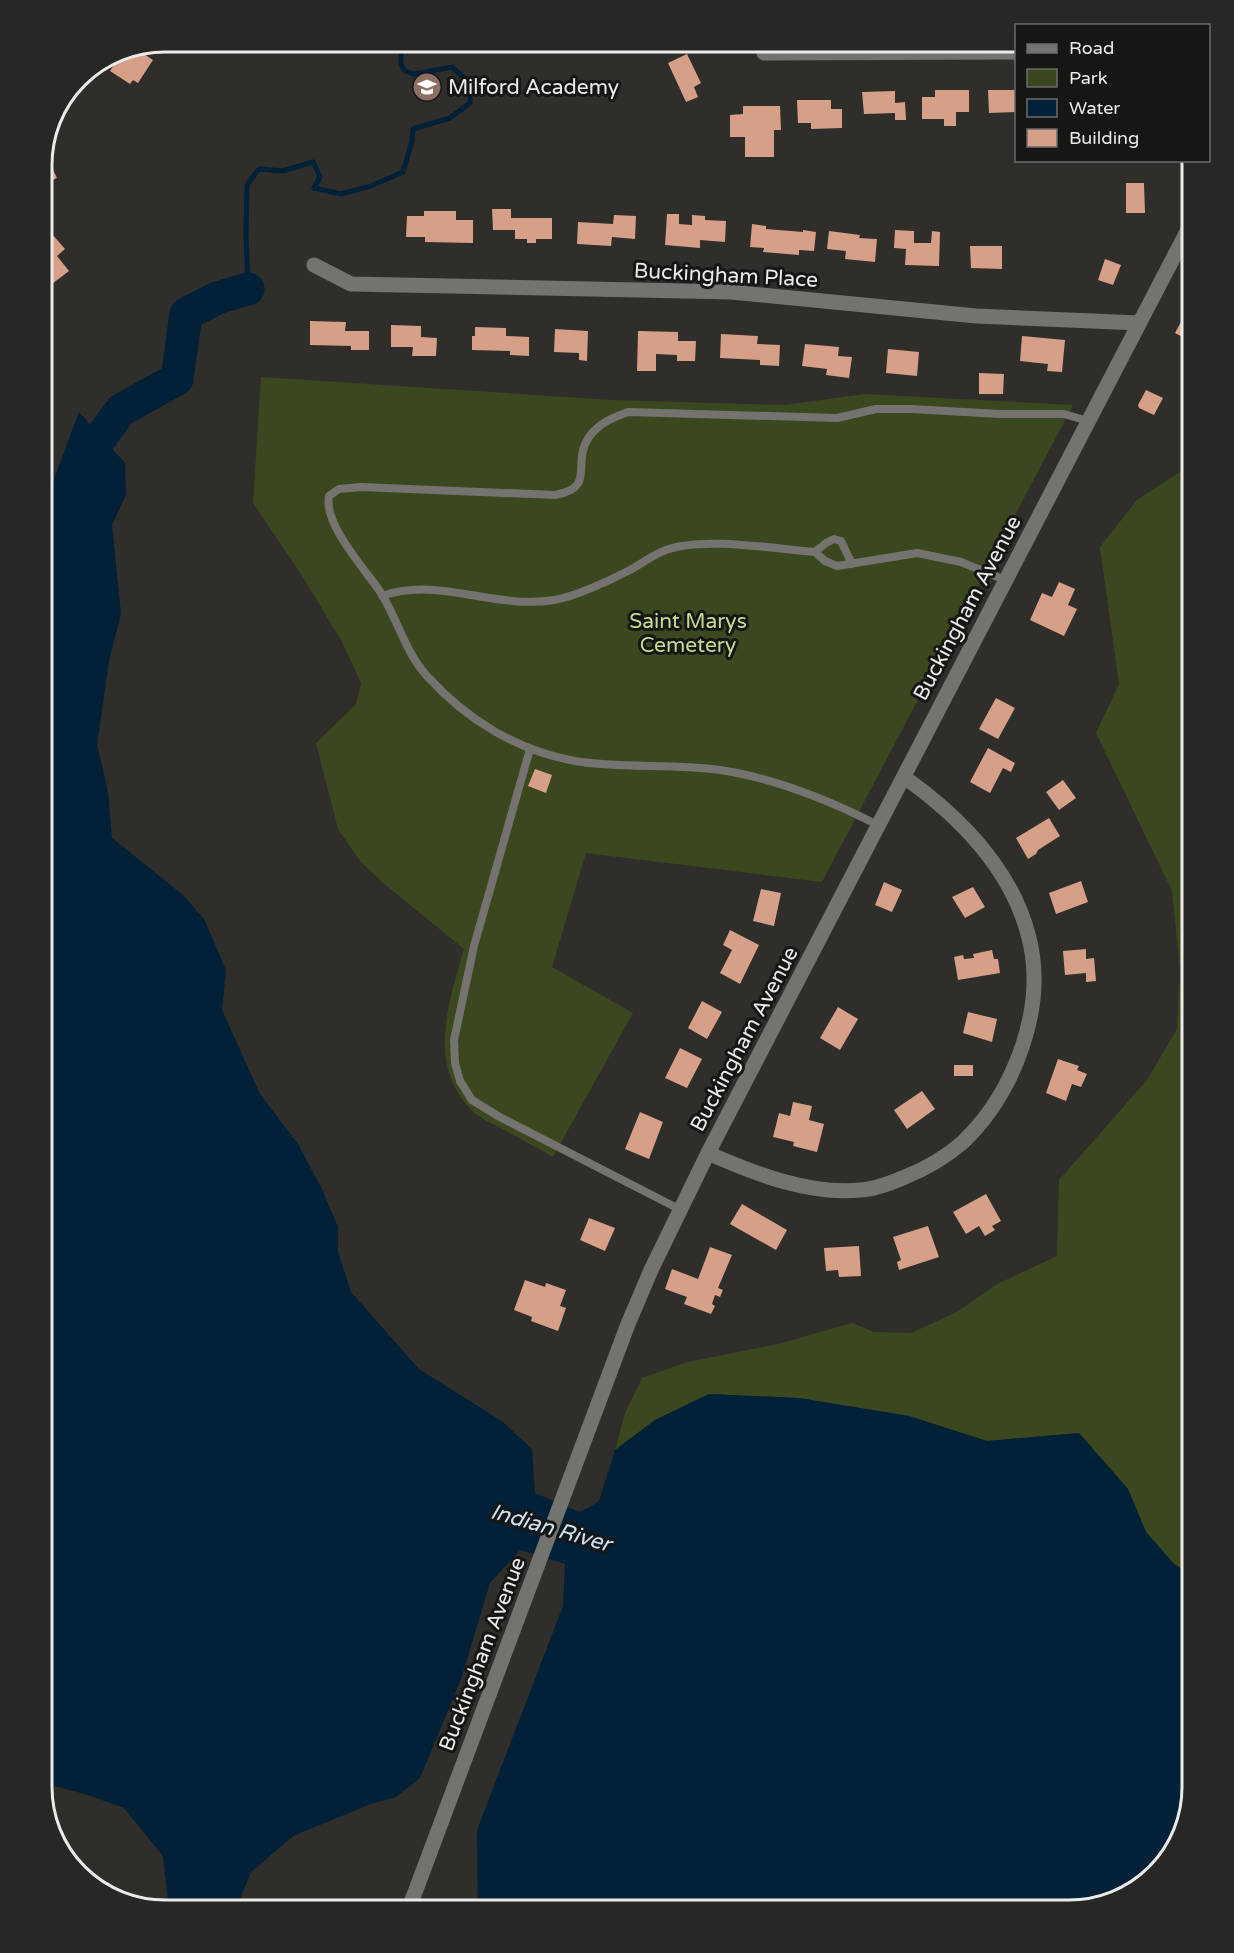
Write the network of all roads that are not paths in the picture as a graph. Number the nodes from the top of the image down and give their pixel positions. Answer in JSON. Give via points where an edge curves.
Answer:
{"nodes":[{"id":1,"x":1182,"y":241,"type":"edge"},
{"id":2,"x":314,"y":265,"type":"dead end"},
{"id":3,"x":1139,"y":324,"type":"junction"},
{"id":4,"x":1088,"y":421,"type":"junction"},
{"id":5,"x":815,"y":552,"type":"junction"},
{"id":6,"x":852,"y":564,"type":"junction"},
{"id":7,"x":1005,"y":580,"type":"junction"},
{"id":8,"x":382,"y":596,"type":"junction"},
{"id":9,"x":530,"y":749,"type":"junction"},
{"id":10,"x":904,"y":777,"type":"junction"},
{"id":11,"x":878,"y":825,"type":"junction"},
{"id":12,"x":708,"y":1153,"type":"junction"},
{"id":13,"x":679,"y":1209,"type":"junction"},
{"id":14,"x":412,"y":1900,"type":"edge"}],
"edges":[{"from":1,"to":3,"type":"main road","name":"Buckingham Avenue"},
{"from":2,"to":3,"type":"main road","name":"Buckingham Place","via":[[351,284],[731,292],[976,316]]},
{"from":3,"to":4,"type":"main road","name":"Buckingham Avenue"},
{"from":4,"to":7,"type":"main road","name":"Buckingham Avenue"},
{"from":4,"to":8,"type":"lane","via":[[1064,414],[911,409],[876,409],[837,418],[628,412],[604,421],[588,438],[580,480],[567,493],[361,487],[339,489],[328,496],[332,523]]},
{"from":5,"to":6,"type":"lane","via":[[837,566]]},
{"from":5,"to":6,"type":"lane","via":[[834,539],[841,541]]},
{"from":5,"to":8,"type":"lane","via":[[696,543],[665,550],[627,571],[555,600],[525,602],[407,589]]},
{"from":6,"to":7,"type":"lane","via":[[917,554],[961,562]]},
{"from":7,"to":10,"type":"main road","name":"Buckingham Avenue"},
{"from":8,"to":9,"type":"lane","via":[[426,675],[455,704],[497,734]]},
{"from":9,"to":11,"type":"lane","via":[[575,761],[699,768],[760,778]]},
{"from":9,"to":13,"type":"lane","via":[[458,1010],[453,1040],[460,1081],[472,1100],[498,1116]]},
{"from":10,"to":11,"type":"main road","name":"Buckingham Avenue"},
{"from":10,"to":12,"type":"main road","via":[[927,793],[989,854],[1013,893],[1029,935],[1033,995],[1028,1026],[1006,1085],[975,1128],[939,1160],[895,1181],[863,1190],[832,1190],[778,1180]]},
{"from":11,"to":12,"type":"main road","name":"Buckingham Avenue"},
{"from":12,"to":13,"type":"main road","name":"Buckingham Avenue"},
{"from":13,"to":14,"type":"main road","name":"Buckingham Avenue","via":[[628,1324]]}]}
